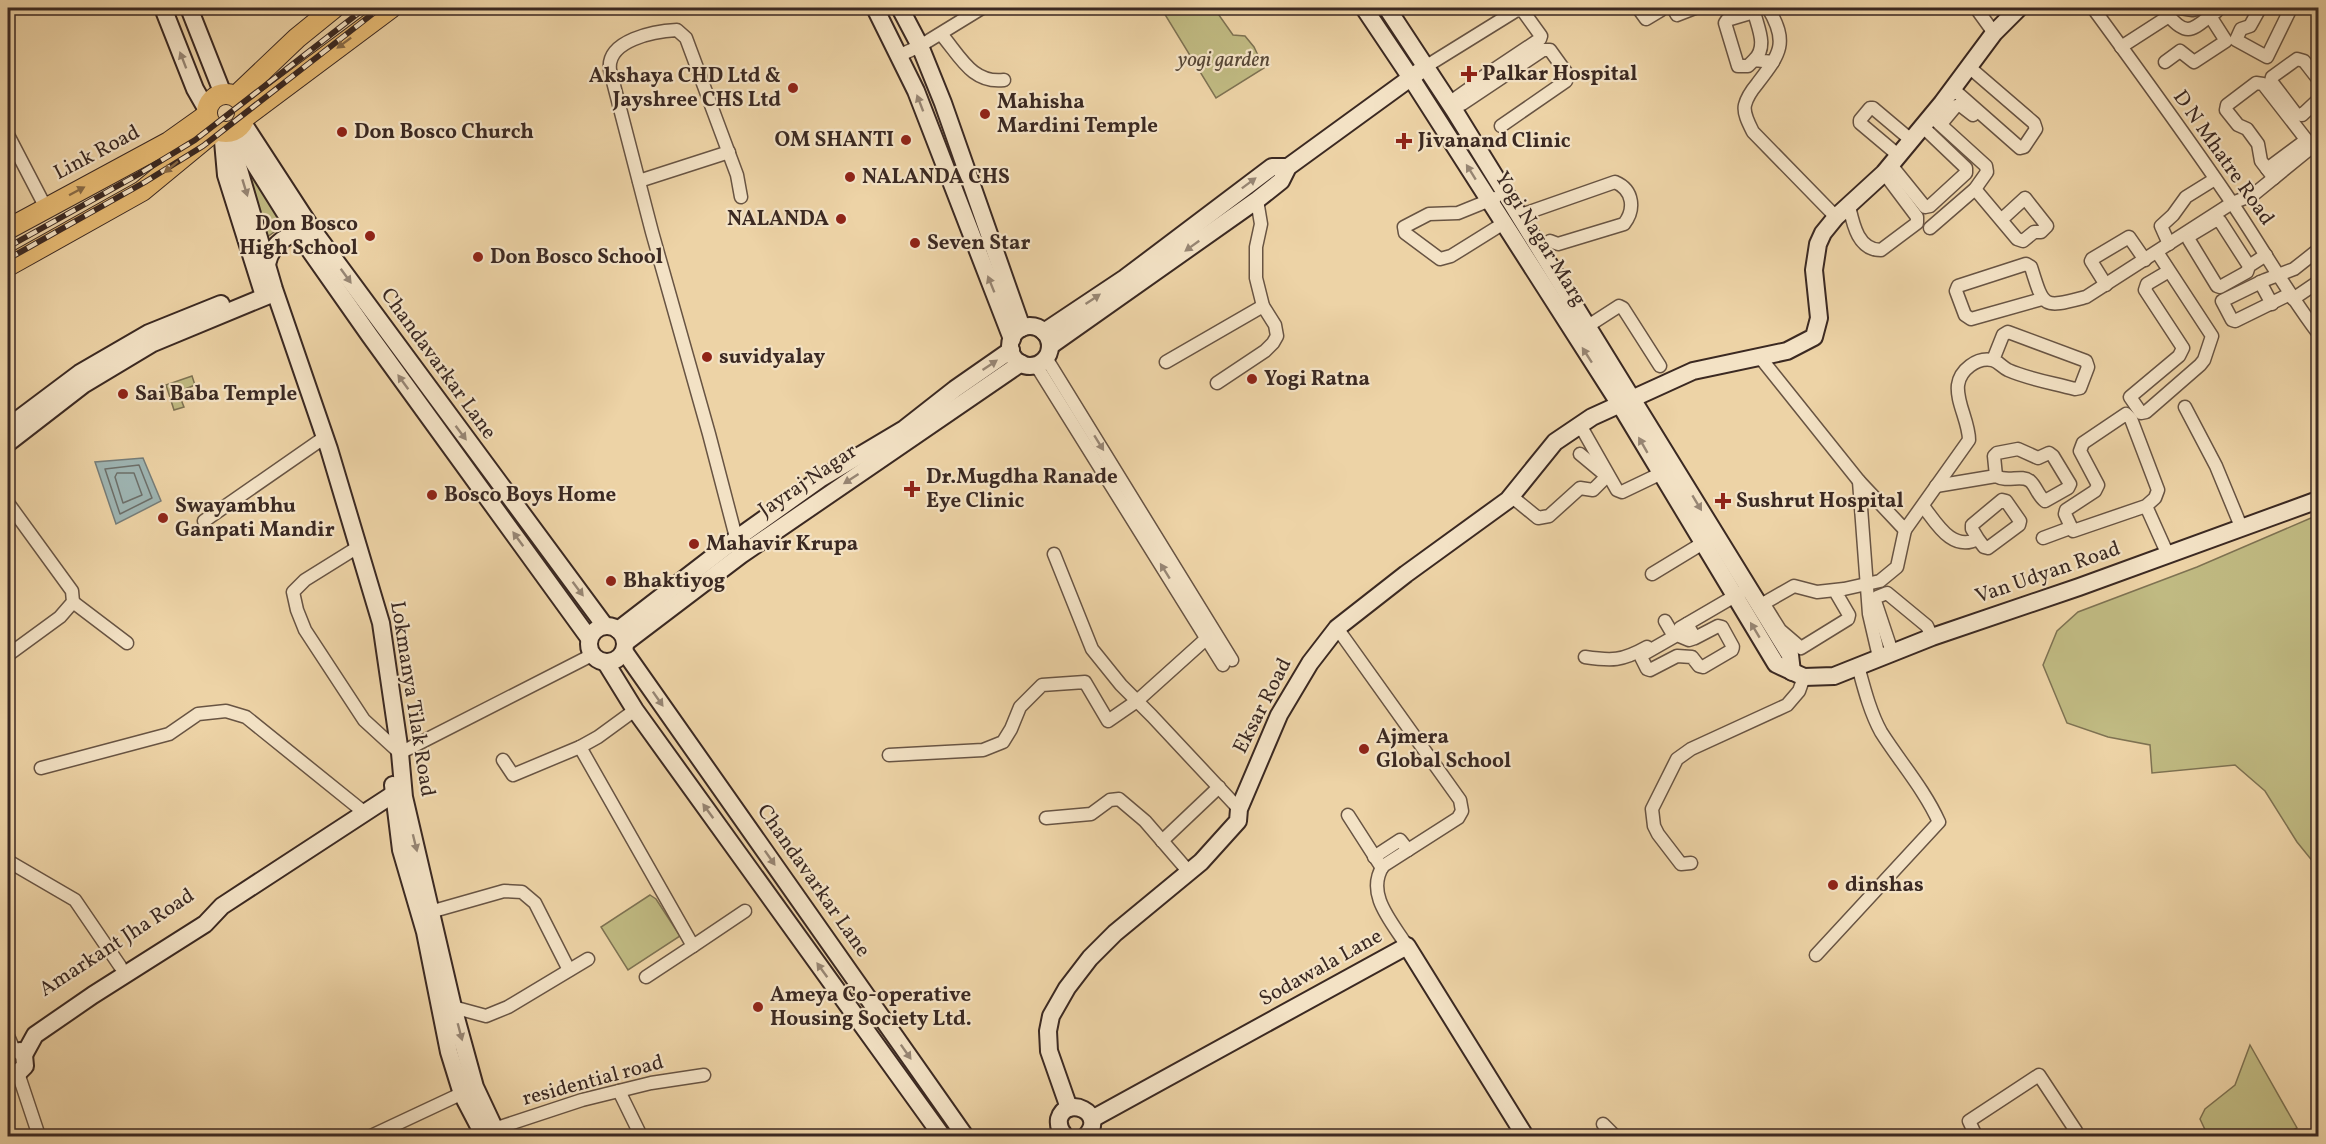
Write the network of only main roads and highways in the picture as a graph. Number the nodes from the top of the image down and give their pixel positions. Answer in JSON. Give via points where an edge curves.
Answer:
{"nodes":[{"id":1,"x":334,"y":8,"type":"edge"},
{"id":2,"x":390,"y":8,"type":"edge"},
{"id":3,"x":230,"y":95,"type":"junction"},
{"id":4,"x":225,"y":124,"type":"junction"},
{"id":5,"x":8,"y":229,"type":"edge"},
{"id":6,"x":8,"y":266,"type":"edge"}],
"edges":[{"from":1,"to":3,"type":"main road"},
{"from":2,"to":4,"type":"main road","name":"Link Road","one_way":true},
{"from":3,"to":4,"type":"main road","via":[[244,106]]},
{"from":3,"to":4,"type":"main road","via":[[212,99]]},
{"from":5,"to":4,"type":"main road","name":"Link Road","one_way":true,"via":[[169,142]]},
{"from":4,"to":6,"type":"main road","one_way":true,"via":[[142,191]]}]}
